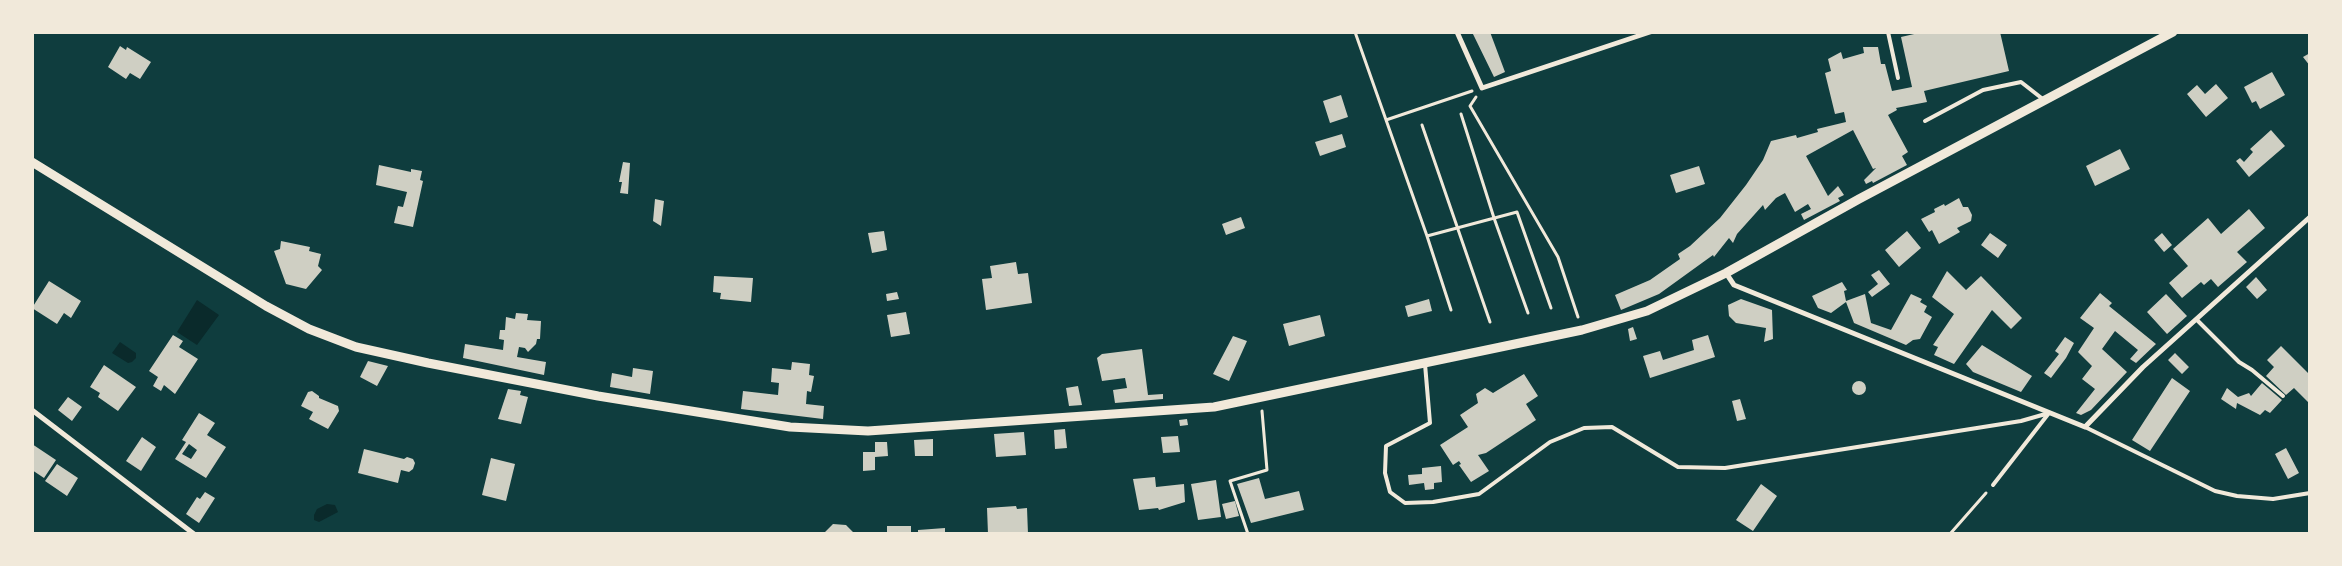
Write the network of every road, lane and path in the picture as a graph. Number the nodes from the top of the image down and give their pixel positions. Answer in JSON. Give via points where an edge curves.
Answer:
{"nodes":[{"id":1,"x":1355,"y":32,"type":"edge"},
{"id":2,"x":1457,"y":32,"type":"edge"},
{"id":3,"x":1650,"y":32,"type":"edge"},
{"id":4,"x":1888,"y":32,"type":"edge"},
{"id":5,"x":2173,"y":32,"type":"edge"},
{"id":6,"x":1898,"y":78,"type":"dead end"},
{"id":7,"x":1482,"y":88,"type":"junction"},
{"id":8,"x":2044,"y":100,"type":"junction"},
{"id":9,"x":1461,"y":114,"type":"dead end"},
{"id":10,"x":1386,"y":120,"type":"junction"},
{"id":11,"x":1925,"y":121,"type":"dead end"},
{"id":12,"x":1422,"y":125,"type":"dead end"},
{"id":13,"x":32,"y":162,"type":"edge"},
{"id":14,"x":2310,"y":217,"type":"edge"},
{"id":15,"x":1494,"y":218,"type":"junction"},
{"id":16,"x":1458,"y":228,"type":"junction"},
{"id":17,"x":1427,"y":236,"type":"junction"},
{"id":18,"x":1726,"y":273,"type":"junction"},
{"id":19,"x":1551,"y":308,"type":"dead end"},
{"id":20,"x":1451,"y":310,"type":"dead end"},
{"id":21,"x":1528,"y":313,"type":"dead end"},
{"id":22,"x":2197,"y":320,"type":"junction"},
{"id":23,"x":1490,"y":322,"type":"dead end"},
{"id":24,"x":1582,"y":330,"type":"junction"},
{"id":25,"x":1425,"y":362,"type":"junction"},
{"id":26,"x":2283,"y":396,"type":"dead end"},
{"id":27,"x":32,"y":410,"type":"edge"},
{"id":28,"x":2049,"y":414,"type":"junction"},
{"id":29,"x":1263,"y":424,"type":"dead end"},
{"id":30,"x":2085,"y":428,"type":"junction"},
{"id":31,"x":1993,"y":485,"type":"joint"},
{"id":32,"x":2310,"y":493,"type":"edge"},
{"id":33,"x":194,"y":534,"type":"edge"},
{"id":34,"x":1248,"y":534,"type":"edge"},
{"id":35,"x":1950,"y":534,"type":"edge"}],
"edges":[{"from":1,"to":10,"type":"path"},
{"from":2,"to":7,"type":"street"},
{"from":3,"to":7,"type":"street"},
{"from":4,"to":6,"type":"lane"},
{"from":5,"to":8,"type":"street"},
{"from":7,"to":10,"type":"path"},
{"from":7,"to":24,"type":"path","via":[[1470,106],[1558,258]]},
{"from":8,"to":11,"type":"lane","via":[[2021,82],[1983,90]]},
{"from":8,"to":18,"type":"street"},
{"from":9,"to":15,"type":"path"},
{"from":10,"to":17,"type":"path"},
{"from":12,"to":16,"type":"path"},
{"from":13,"to":25,"type":"street","via":[[266,306],[309,329],[356,347],[598,396],[790,427],[868,431],[1214,407]]},
{"from":14,"to":22,"type":"street"},
{"from":15,"to":16,"type":"path"},
{"from":15,"to":19,"type":"path","via":[[1517,212]]},
{"from":15,"to":21,"type":"path"},
{"from":16,"to":17,"type":"path"},
{"from":16,"to":23,"type":"path"},
{"from":17,"to":20,"type":"path"},
{"from":18,"to":24,"type":"street","via":[[1647,311]]},
{"from":18,"to":28,"type":"street","via":[[1734,286]]},
{"from":22,"to":26,"type":"lane","via":[[2239,362]]},
{"from":22,"to":30,"type":"street","via":[[2143,367]]},
{"from":24,"to":25,"type":"street"},
{"from":25,"to":28,"type":"lane","via":[[1430,424],[1386,446],[1385,473],[1390,492],[1405,503],[1479,494],[1550,442],[1584,428],[1612,427],[1678,467],[1725,468]]},
{"from":27,"to":33,"type":"street"},
{"from":28,"to":30,"type":"street"},
{"from":28,"to":31,"type":"lane"},
{"from":29,"to":34,"type":"path","via":[[1267,470],[1230,481]]},
{"from":30,"to":32,"type":"lane","via":[[2215,491],[2272,499]]},
{"from":31,"to":35,"type":"path"}]}
